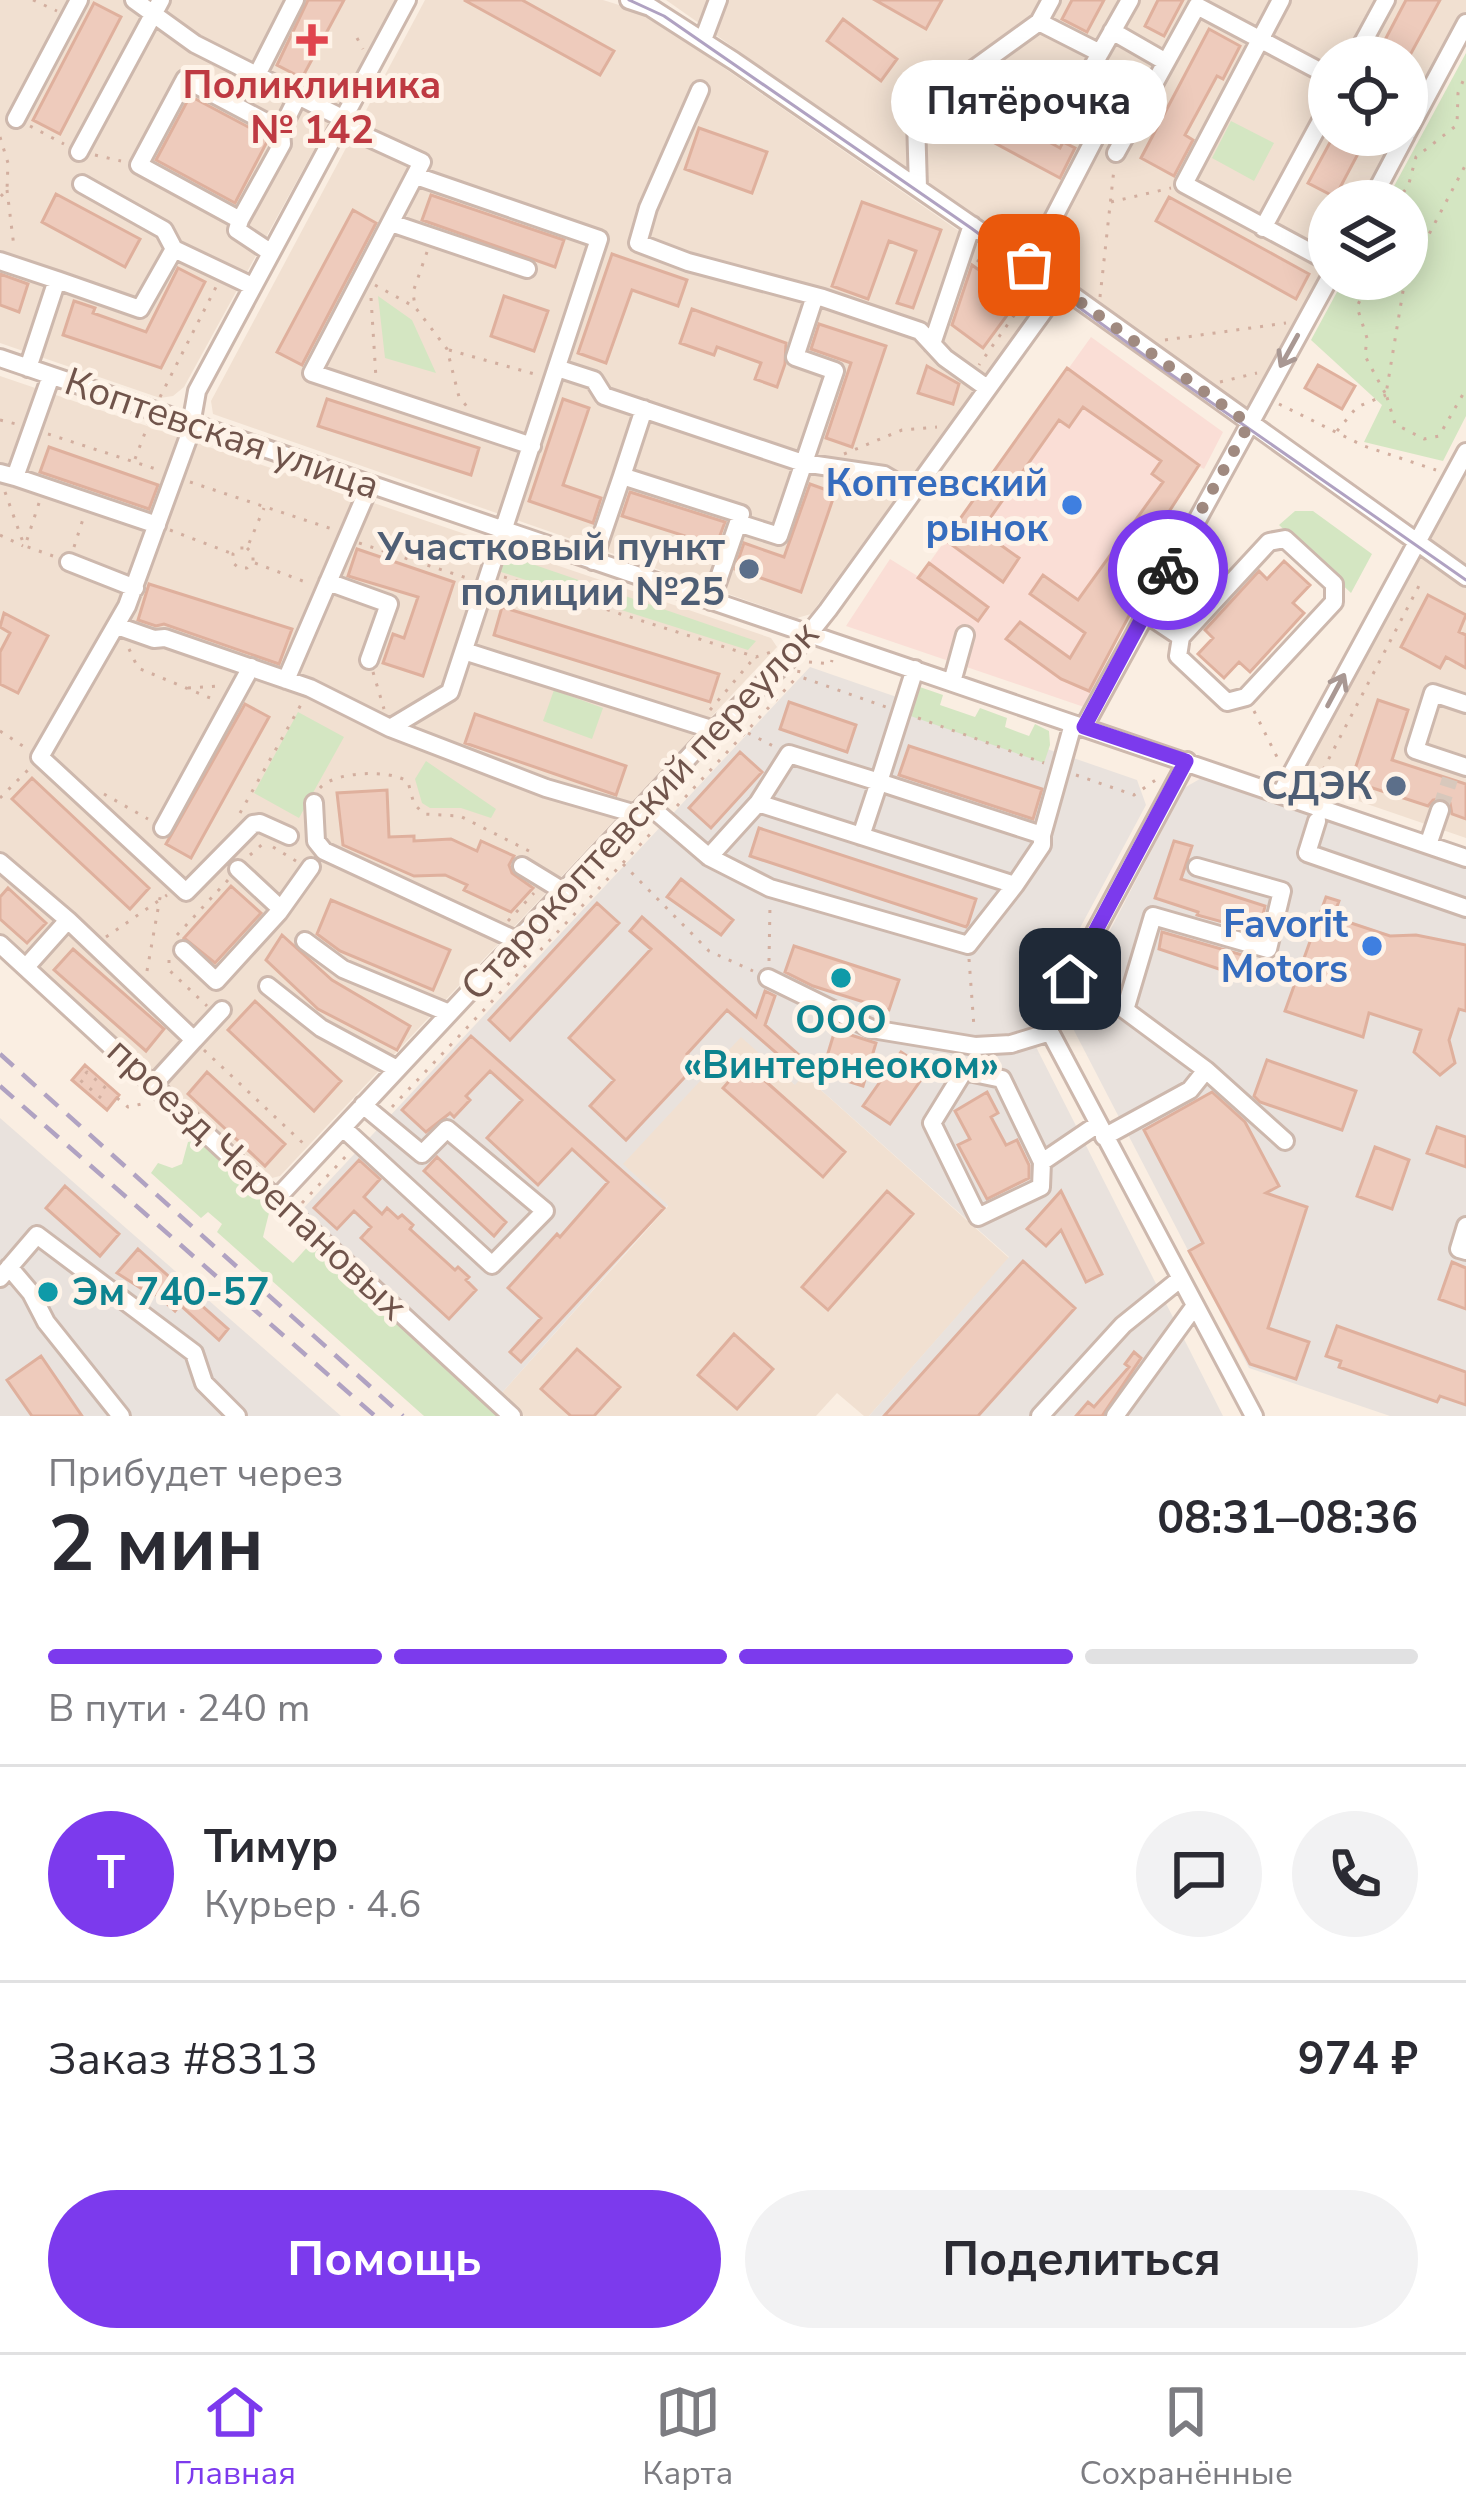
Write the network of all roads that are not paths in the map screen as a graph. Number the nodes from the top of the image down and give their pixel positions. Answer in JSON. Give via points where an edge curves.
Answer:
{"nodes":[{"id":1,"x":134,"y":0,"type":"edge"},
{"id":2,"x":295,"y":0,"type":"edge"},
{"id":3,"x":407,"y":0,"type":"edge"},
{"id":4,"x":629,"y":0,"type":"edge"},
{"id":5,"x":1051,"y":0,"type":"edge"},
{"id":6,"x":1130,"y":0,"type":"edge"},
{"id":7,"x":1281,"y":0,"type":"edge"},
{"id":8,"x":1385,"y":0,"type":"edge"},
{"id":9,"x":714,"y":1,"type":"edge"},
{"id":10,"x":1198,"y":3,"type":"edge"},
{"id":11,"x":157,"y":7,"type":"edge"},
{"id":12,"x":74,"y":8,"type":"edge"},
{"id":13,"x":1039,"y":22,"type":"junction"},
{"id":14,"x":1466,"y":23,"type":"edge"},
{"id":15,"x":1112,"y":31,"type":"junction"},
{"id":16,"x":1366,"y":36,"type":"edge"},
{"id":17,"x":703,"y":40,"type":"junction"},
{"id":18,"x":1260,"y":40,"type":"junction"},
{"id":19,"x":1100,"y":53,"type":"junction"},
{"id":20,"x":1166,"y":62,"type":"junction"},
{"id":21,"x":1308,"y":65,"type":"edge"},
{"id":22,"x":256,"y":77,"type":"junction"},
{"id":23,"x":700,"y":90,"type":"dead end"},
{"id":24,"x":1428,"y":94,"type":"edge"},
{"id":25,"x":297,"y":98,"type":"junction"},
{"id":26,"x":16,"y":119,"type":"road end"},
{"id":27,"x":340,"y":122,"type":"junction"},
{"id":28,"x":280,"y":130,"type":"junction"},
{"id":29,"x":1308,"y":145,"type":"edge"},
{"id":30,"x":79,"y":152,"type":"road end"},
{"id":31,"x":1116,"y":153,"type":"road end"},
{"id":32,"x":416,"y":176,"type":"junction"},
{"id":33,"x":82,"y":184,"type":"dead end"},
{"id":34,"x":918,"y":188,"type":"junction"},
{"id":35,"x":240,"y":220,"type":"junction"},
{"id":36,"x":391,"y":223,"type":"junction"},
{"id":37,"x":972,"y":225,"type":"junction"},
{"id":38,"x":1263,"y":228,"type":"junction"},
{"id":39,"x":174,"y":249,"type":"junction"},
{"id":40,"x":1308,"y":251,"type":"edge"},
{"id":41,"x":270,"y":252,"type":"junction"},
{"id":42,"x":8,"y":264,"type":"edge"},
{"id":43,"x":1029,"y":265,"type":"junction"},
{"id":44,"x":527,"y":269,"type":"dead end"},
{"id":45,"x":57,"y":280,"type":"junction"},
{"id":46,"x":252,"y":286,"type":"junction"},
{"id":47,"x":1060,"y":286,"type":"junction"},
{"id":48,"x":815,"y":296,"type":"junction"},
{"id":49,"x":1317,"y":300,"type":"edge"},
{"id":50,"x":932,"y":344,"type":"junction"},
{"id":51,"x":0,"y":358,"type":"edge"},
{"id":52,"x":28,"y":368,"type":"junction"},
{"id":53,"x":555,"y":374,"type":"junction"},
{"id":54,"x":51,"y":376,"type":"junction"},
{"id":55,"x":987,"y":388,"type":"junction"},
{"id":56,"x":644,"y":410,"type":"junction"},
{"id":57,"x":189,"y":424,"type":"junction"},
{"id":58,"x":1249,"y":424,"type":"junction"},
{"id":59,"x":532,"y":446,"type":"junction"},
{"id":60,"x":1466,"y":452,"type":"edge"},
{"id":61,"x":803,"y":464,"type":"junction"},
{"id":62,"x":1453,"y":474,"type":"edge"},
{"id":63,"x":5,"y":476,"type":"edge"},
{"id":64,"x":622,"y":476,"type":"junction"},
{"id":65,"x":370,"y":485,"type":"junction"},
{"id":66,"x":913,"y":492,"type":"junction"},
{"id":67,"x":738,"y":523,"type":"junction"},
{"id":68,"x":157,"y":525,"type":"junction"},
{"id":69,"x":506,"y":531,"type":"junction"},
{"id":70,"x":1416,"y":540,"type":"junction"},
{"id":71,"x":593,"y":561,"type":"junction"},
{"id":72,"x":69,"y":562,"type":"road end"},
{"id":73,"x":1466,"y":577,"type":"edge"},
{"id":74,"x":326,"y":586,"type":"junction"},
{"id":75,"x":135,"y":588,"type":"junction"},
{"id":76,"x":711,"y":601,"type":"junction"},
{"id":77,"x":1145,"y":613,"type":"junction"},
{"id":78,"x":117,"y":626,"type":"junction"},
{"id":79,"x":808,"y":634,"type":"junction"},
{"id":80,"x":965,"y":635,"type":"dead end"},
{"id":81,"x":1180,"y":638,"type":"junction"},
{"id":82,"x":464,"y":651,"type":"junction"},
{"id":83,"x":369,"y":660,"type":"road end"},
{"id":84,"x":915,"y":669,"type":"junction"},
{"id":85,"x":246,"y":676,"type":"junction"},
{"id":86,"x":286,"y":680,"type":"junction"},
{"id":87,"x":952,"y":682,"type":"junction"},
{"id":88,"x":1466,"y":704,"type":"edge"},
{"id":89,"x":1079,"y":725,"type":"junction"},
{"id":90,"x":390,"y":728,"type":"junction"},
{"id":91,"x":714,"y":730,"type":"junction"},
{"id":92,"x":1186,"y":761,"type":"junction"},
{"id":93,"x":1457,"y":770,"type":"edge"},
{"id":94,"x":879,"y":782,"type":"junction"},
{"id":95,"x":1280,"y":793,"type":"junction"},
{"id":96,"x":758,"y":802,"type":"junction"},
{"id":97,"x":314,"y":803,"type":"road end"},
{"id":98,"x":641,"y":808,"type":"junction"},
{"id":99,"x":1440,"y":810,"type":"tunnel mouth"},
{"id":100,"x":1317,"y":820,"type":"dead end"},
{"id":101,"x":163,"y":828,"type":"dead end"},
{"id":102,"x":1042,"y":835,"type":"junction"},
{"id":103,"x":289,"y":836,"type":"dead end"},
{"id":104,"x":861,"y":836,"type":"junction"},
{"id":105,"x":1428,"y":845,"type":"junction"},
{"id":106,"x":709,"y":857,"type":"junction"},
{"id":107,"x":1466,"y":858,"type":"edge"},
{"id":108,"x":0,"y":862,"type":"edge"},
{"id":109,"x":522,"y":866,"type":"dead end"},
{"id":110,"x":1196,"y":867,"type":"dead end"},
{"id":111,"x":310,"y":868,"type":"road end"},
{"id":112,"x":238,"y":869,"type":"road end"},
{"id":113,"x":1015,"y":885,"type":"junction"},
{"id":114,"x":563,"y":891,"type":"junction"},
{"id":115,"x":1466,"y":908,"type":"edge"},
{"id":116,"x":281,"y":909,"type":"junction"},
{"id":117,"x":68,"y":920,"type":"junction"},
{"id":118,"x":305,"y":940,"type":"dead end"},
{"id":119,"x":518,"y":940,"type":"junction"},
{"id":120,"x":0,"y":944,"type":"edge"},
{"id":121,"x":175,"y":948,"type":"road end"},
{"id":122,"x":26,"y":967,"type":"junction"},
{"id":123,"x":768,"y":978,"type":"road end"},
{"id":124,"x":216,"y":981,"type":"junction"},
{"id":125,"x":268,"y":986,"type":"dead end"},
{"id":126,"x":449,"y":1013,"type":"junction"},
{"id":127,"x":1050,"y":1032,"type":"junction"},
{"id":128,"x":194,"y":1040,"type":"junction"},
{"id":129,"x":975,"y":1046,"type":"junction"},
{"id":130,"x":398,"y":1069,"type":"junction"},
{"id":131,"x":1206,"y":1070,"type":"junction"},
{"id":132,"x":964,"y":1071,"type":"junction"},
{"id":133,"x":157,"y":1085,"type":"junction"},
{"id":134,"x":363,"y":1106,"type":"junction"},
{"id":135,"x":343,"y":1128,"type":"junction"},
{"id":136,"x":1101,"y":1130,"type":"junction"},
{"id":137,"x":1285,"y":1141,"type":"dead end"},
{"id":138,"x":1042,"y":1162,"type":"junction"},
{"id":139,"x":278,"y":1197,"type":"junction"},
{"id":140,"x":1466,"y":1226,"type":"edge"},
{"id":141,"x":1466,"y":1251,"type":"edge"},
{"id":142,"x":4,"y":1272,"type":"edge"},
{"id":143,"x":1180,"y":1279,"type":"junction"},
{"id":144,"x":1194,"y":1306,"type":"junction"},
{"id":145,"x":122,"y":1416,"type":"edge"},
{"id":146,"x":237,"y":1416,"type":"edge"},
{"id":147,"x":512,"y":1416,"type":"edge"},
{"id":148,"x":1040,"y":1416,"type":"edge"},
{"id":149,"x":1115,"y":1416,"type":"edge"},
{"id":150,"x":1254,"y":1416,"type":"edge"}],
"edges":[{"from":1,"to":11,"type":"street"},
{"from":2,"to":22,"type":"street"},
{"from":3,"to":27,"type":"street"},
{"from":4,"to":17,"type":"street"},
{"from":5,"to":13,"type":"street"},
{"from":6,"to":15,"type":"street"},
{"from":7,"to":18,"type":"street"},
{"from":8,"to":16,"type":"street"},
{"from":9,"to":17,"type":"street"},
{"from":10,"to":18,"type":"street"},
{"from":10,"to":20,"type":"street"},
{"from":11,"to":22,"type":"street","via":[[195,44]]},
{"from":11,"to":30,"type":"street"},
{"from":12,"to":26,"type":"street"},
{"from":13,"to":19,"type":"street"},
{"from":13,"to":34,"type":"street","via":[[916,119]]},
{"from":14,"to":24,"type":"street"},
{"from":15,"to":19,"type":"street"},
{"from":15,"to":20,"type":"street"},
{"from":17,"to":34,"type":"street"},
{"from":18,"to":21,"type":"street"},
{"from":18,"to":38,"type":"street","via":[[1184,184]]},
{"from":19,"to":43,"type":"street","via":[[1065,118],[1096,136]]},
{"from":20,"to":31,"type":"street"},
{"from":22,"to":25,"type":"street"},
{"from":23,"to":48,"type":"street","via":[[638,243]]},
{"from":25,"to":27,"type":"street"},
{"from":25,"to":28,"type":"street"},
{"from":27,"to":32,"type":"street","via":[[422,162]]},
{"from":27,"to":41,"type":"street"},
{"from":28,"to":35,"type":"street","via":[[282,145]]},
{"from":28,"to":35,"type":"street","via":[[185,79],[139,165]]},
{"from":29,"to":38,"type":"street"},
{"from":32,"to":36,"type":"street"},
{"from":32,"to":53,"type":"street","via":[[599,239]]},
{"from":33,"to":39,"type":"street","via":[[164,230]]},
{"from":34,"to":37,"type":"street"},
{"from":35,"to":41,"type":"street","via":[[238,230]]},
{"from":36,"to":44,"type":"street"},
{"from":36,"to":59,"type":"street","via":[[313,373]]},
{"from":37,"to":43,"type":"street"},
{"from":37,"to":50,"type":"street"},
{"from":38,"to":40,"type":"street"},
{"from":39,"to":45,"type":"street","via":[[140,309]]},
{"from":39,"to":46,"type":"street"},
{"from":41,"to":46,"type":"street"},
{"from":42,"to":45,"type":"street"},
{"from":43,"to":47,"type":"street"},
{"from":45,"to":52,"type":"street"},
{"from":46,"to":57,"type":"street","via":[[197,392]]},
{"from":47,"to":55,"type":"street","name":"Старокоптевский переулок"},
{"from":47,"to":58,"type":"street"},
{"from":48,"to":50,"type":"street","via":[[920,332]]},
{"from":48,"to":61,"type":"street","via":[[795,357],[835,370]]},
{"from":49,"to":58,"type":"street","one_way":true},
{"from":50,"to":55,"type":"street"},
{"from":51,"to":52,"type":"street","name":"Коптевская улица"},
{"from":52,"to":54,"type":"street","name":"Коптевская улица"},
{"from":53,"to":56,"type":"street","via":[[594,380],[604,396]]},
{"from":53,"to":59,"type":"street"},
{"from":54,"to":57,"type":"street","name":"Коптевская улица"},
{"from":54,"to":63,"type":"street"},
{"from":55,"to":66,"type":"street","name":"Старокоптевский переулок"},
{"from":56,"to":61,"type":"street"},
{"from":56,"to":64,"type":"street"},
{"from":57,"to":65,"type":"street","name":"Коптевская улица"},
{"from":57,"to":68,"type":"street"},
{"from":58,"to":70,"type":"street"},
{"from":58,"to":77,"type":"street"},
{"from":59,"to":69,"type":"street"},
{"from":60,"to":62,"type":"street"},
{"from":61,"to":66,"type":"street","via":[[884,475]]},
{"from":61,"to":67,"type":"street","via":[[778,536]]},
{"from":62,"to":70,"type":"street"},
{"from":63,"to":68,"type":"street"},
{"from":64,"to":67,"type":"street","via":[[741,514]]},
{"from":64,"to":71,"type":"street"},
{"from":65,"to":69,"type":"street","name":"Коптевская улица"},
{"from":65,"to":74,"type":"street"},
{"from":66,"to":79,"type":"street","name":"Старокоптевский переулок"},
{"from":67,"to":76,"type":"street"},
{"from":68,"to":75,"type":"street"},
{"from":69,"to":71,"type":"street","name":"Коптевская улица"},
{"from":69,"to":82,"type":"street"},
{"from":70,"to":73,"type":"street"},
{"from":95,"to":70,"type":"street","one_way":true},
{"from":71,"to":76,"type":"street","name":"Коптевская улица"},
{"from":72,"to":75,"type":"street"},
{"from":74,"to":83,"type":"street","via":[[389,604]]},
{"from":74,"to":86,"type":"street"},
{"from":75,"to":78,"type":"street"},
{"from":76,"to":79,"type":"street","name":"Коптевская улица"},
{"from":77,"to":81,"type":"street"},
{"from":77,"to":89,"type":"street"},
{"from":78,"to":85,"type":"street","via":[[165,638]]},
{"from":78,"to":103,"type":"street","via":[[40,757],[184,891],[253,824]]},
{"from":79,"to":84,"type":"street","name":"Коптевская улица"},
{"from":79,"to":91,"type":"street","name":"Старокоптевский переулок","via":[[793,668]]},
{"from":80,"to":87,"type":"street"},
{"from":81,"to":81,"type":"street","via":[[1178,656],[1227,702],[1246,697],[1334,602],[1334,584],[1285,538],[1269,542]]},
{"from":82,"to":90,"type":"street","via":[[449,692]]},
{"from":82,"to":91,"type":"street"},
{"from":84,"to":87,"type":"street","name":"Коптевская улица"},
{"from":84,"to":94,"type":"street"},
{"from":85,"to":86,"type":"street"},
{"from":85,"to":101,"type":"street"},
{"from":86,"to":90,"type":"street"},
{"from":87,"to":89,"type":"street","name":"Коптевская улица"},
{"from":88,"to":93,"type":"street","via":[[1432,694],[1415,750]]},
{"from":89,"to":92,"type":"street","name":"Коптевская улица"},
{"from":89,"to":102,"type":"street"},
{"from":90,"to":98,"type":"street","via":[[546,788]]},
{"from":91,"to":98,"type":"street","name":"Старокоптевский переулок"},
{"from":92,"to":95,"type":"street","name":"Коптевская улица"},
{"from":92,"to":127,"type":"street","via":[[1051,1014]]},
{"from":94,"to":96,"type":"street","via":[[789,754]]},
{"from":94,"to":102,"type":"street"},
{"from":94,"to":104,"type":"street"},
{"from":95,"to":105,"type":"street","name":"Коптевская улица"},
{"from":96,"to":104,"type":"street"},
{"from":96,"to":106,"type":"street"},
{"from":97,"to":119,"type":"street","via":[[324,851]]},
{"from":98,"to":106,"type":"street"},
{"from":98,"to":114,"type":"street","name":"Старокоптевский переулок"},
{"from":99,"to":105,"type":"street"},
{"from":100,"to":115,"type":"street","via":[[1307,853]]},
{"from":102,"to":113,"type":"street"},
{"from":104,"to":113,"type":"street"},
{"from":105,"to":107,"type":"street","name":"Коптевская улица"},
{"from":106,"to":113,"type":"street","via":[[770,888],[968,945]]},
{"from":108,"to":117,"type":"street"},
{"from":109,"to":114,"type":"street"},
{"from":110,"to":131,"type":"street","via":[[1282,891],[1268,949],[1153,916],[1125,1010]]},
{"from":111,"to":116,"type":"street"},
{"from":112,"to":116,"type":"street"},
{"from":114,"to":119,"type":"street","name":"Старокоптевский переулок"},
{"from":116,"to":124,"type":"street"},
{"from":117,"to":122,"type":"street"},
{"from":117,"to":128,"type":"street"},
{"from":118,"to":126,"type":"street","via":[[343,970]]},
{"from":119,"to":126,"type":"street","name":"Старокоптевский переулок"},
{"from":120,"to":122,"type":"street","name":"проезд Черепановых"},
{"from":121,"to":124,"type":"street"},
{"from":122,"to":133,"type":"street","name":"проезд Черепановых"},
{"from":123,"to":129,"type":"street","via":[[872,1029]]},
{"from":124,"to":128,"type":"street","via":[[220,1012]]},
{"from":125,"to":130,"type":"street","via":[[321,1028]]},
{"from":126,"to":130,"type":"street","name":"Старокоптевский переулок"},
{"from":127,"to":129,"type":"street"},
{"from":127,"to":136,"type":"street"},
{"from":128,"to":133,"type":"street"},
{"from":129,"to":132,"type":"street"},
{"from":130,"to":134,"type":"street","name":"Старокоптевский переулок"},
{"from":131,"to":136,"type":"street","via":[[1190,1090]]},
{"from":131,"to":137,"type":"street"},
{"from":132,"to":138,"type":"street","via":[[1002,1079]]},
{"from":132,"to":138,"type":"street","via":[[932,1123],[978,1217],[1041,1187]]},
{"from":133,"to":139,"type":"street","name":"проезд Черепановых"},
{"from":134,"to":135,"type":"street","name":"Старокоптевский переулок"},
{"from":134,"to":135,"type":"street","via":[[422,1154],[447,1129],[545,1211],[492,1264]]},
{"from":135,"to":139,"type":"street","name":"Старокоптевский переулок"},
{"from":136,"to":138,"type":"street"},
{"from":136,"to":143,"type":"street"},
{"from":139,"to":147,"type":"street","name":"проезд Черепановых"},
{"from":140,"to":141,"type":"street","via":[[1459,1249]]},
{"from":142,"to":145,"type":"street","via":[[32,1293]]},
{"from":142,"to":146,"type":"street","via":[[37,1235],[194,1353],[204,1383]]},
{"from":143,"to":144,"type":"street"},
{"from":143,"to":148,"type":"street","via":[[1123,1325]]},
{"from":144,"to":149,"type":"street"},
{"from":144,"to":150,"type":"street"}]}
